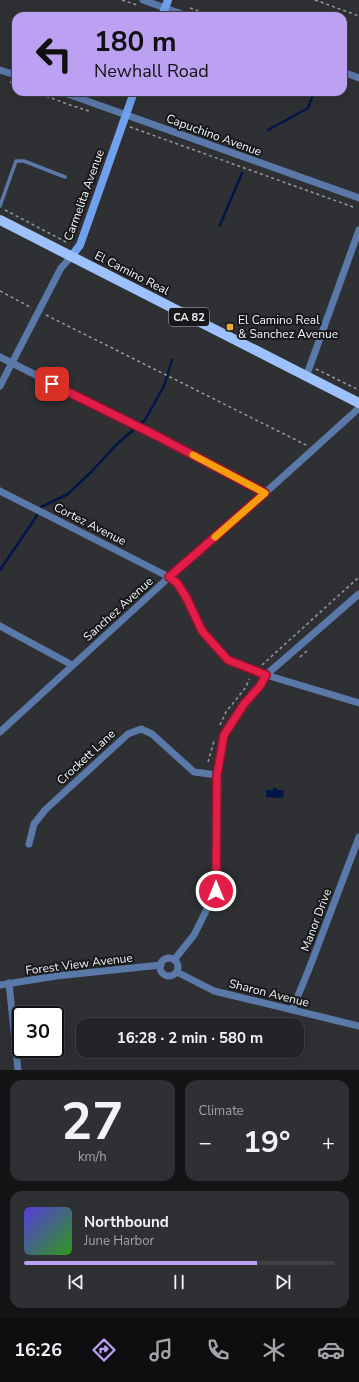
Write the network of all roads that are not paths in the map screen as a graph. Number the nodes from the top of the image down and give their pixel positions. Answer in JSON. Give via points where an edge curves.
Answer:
{"nodes":[{"id":1,"x":143,"y":0,"type":"edge"},
{"id":2,"x":166,"y":4,"type":"edge"},
{"id":3,"x":180,"y":12,"type":"edge"},
{"id":4,"x":0,"y":70,"type":"edge"},
{"id":5,"x":12,"y":74,"type":"edge"},
{"id":6,"x":347,"y":74,"type":"edge"},
{"id":7,"x":359,"y":78,"type":"edge"},
{"id":8,"x":73,"y":96,"type":"edge"},
{"id":9,"x":133,"y":96,"type":"edge"},
{"id":10,"x":126,"y":115,"type":"junction"},
{"id":11,"x":65,"y":177,"type":"dead end"},
{"id":12,"x":359,"y":198,"type":"edge"},
{"id":13,"x":0,"y":206,"type":"edge"},
{"id":14,"x":0,"y":220,"type":"edge"},
{"id":15,"x":359,"y":230,"type":"edge"},
{"id":16,"x":71,"y":257,"type":"junction"},
{"id":17,"x":0,"y":357,"type":"edge"},
{"id":18,"x":12,"y":363,"type":"junction"},
{"id":19,"x":306,"y":377,"type":"junction"},
{"id":20,"x":0,"y":386,"type":"edge"},
{"id":21,"x":359,"y":403,"type":"edge"},
{"id":22,"x":359,"y":408,"type":"edge"},
{"id":23,"x":0,"y":491,"type":"edge"},
{"id":24,"x":265,"y":493,"type":"junction"},
{"id":25,"x":169,"y":577,"type":"junction"},
{"id":26,"x":359,"y":594,"type":"edge"},
{"id":27,"x":0,"y":626,"type":"edge"},
{"id":28,"x":72,"y":665,"type":"junction"},
{"id":29,"x":266,"y":675,"type":"junction"},
{"id":30,"x":359,"y":703,"type":"edge"},
{"id":31,"x":0,"y":732,"type":"edge"},
{"id":32,"x":217,"y":775,"type":"junction"},
{"id":33,"x":359,"y":837,"type":"edge"},
{"id":34,"x":29,"y":844,"type":"dead end"},
{"id":35,"x":174,"y":960,"type":"junction"},
{"id":36,"x":161,"y":965,"type":"junction"},
{"id":37,"x":177,"y":972,"type":"junction"},
{"id":38,"x":9,"y":983,"type":"junction"},
{"id":39,"x":0,"y":986,"type":"edge"},
{"id":40,"x":292,"y":1010,"type":"junction"},
{"id":41,"x":359,"y":1026,"type":"edge"},
{"id":42,"x":18,"y":1070,"type":"edge"}],
"edges":[{"from":1,"to":2,"type":"street"},
{"from":2,"to":3,"type":"street"},
{"from":4,"to":5,"type":"street"},
{"from":6,"to":7,"type":"street"},
{"from":8,"to":10,"type":"street","name":"Capuchino Avenue"},
{"from":9,"to":10,"type":"street","name":"Carmelita Avenue"},
{"from":10,"to":12,"type":"street","name":"Capuchino Avenue"},
{"from":10,"to":16,"type":"street","name":"Carmelita Avenue","via":[[80,244]]},
{"from":11,"to":13,"type":"lane","via":[[24,161],[16,162]]},
{"from":14,"to":16,"type":"main road","name":"El Camino Real","number":"CA 82"},
{"from":15,"to":19,"type":"street"},
{"from":16,"to":18,"type":"street","name":"Carmelita Avenue","via":[[60,268]]},
{"from":16,"to":19,"type":"main road","name":"El Camino Real","number":"CA 82"},
{"from":17,"to":18,"type":"street"},
{"from":18,"to":20,"type":"street","name":"Carmelita Avenue"},
{"from":18,"to":24,"type":"street"},
{"from":19,"to":21,"type":"main road","name":"El Camino Real","number":"CA 82"},
{"from":22,"to":24,"type":"street","name":"Sanchez Avenue"},
{"from":23,"to":25,"type":"street","name":"Cortez Avenue"},
{"from":24,"to":25,"type":"street","name":"Sanchez Avenue"},
{"from":25,"to":28,"type":"street","name":"Sanchez Avenue"},
{"from":25,"to":29,"type":"street","name":"Cortez Avenue","via":[[177,583],[186,597],[202,631],[228,660]]},
{"from":26,"to":29,"type":"street"},
{"from":27,"to":28,"type":"street"},
{"from":28,"to":31,"type":"street","name":"Sanchez Avenue"},
{"from":29,"to":30,"type":"street","name":"Cortez Avenue"},
{"from":29,"to":32,"type":"street","via":[[224,735]]},
{"from":32,"to":34,"type":"street","name":"Crockett Lane","via":[[194,772],[152,734],[141,729],[128,734],[45,810],[34,824]]},
{"from":32,"to":35,"type":"street","via":[[216,891],[194,935]]},
{"from":33,"to":40,"type":"street","name":"Manor Drive"},
{"from":35,"to":36,"type":"street","via":[[166,959]]},
{"from":35,"to":37,"type":"street","via":[[178,967]]},
{"from":36,"to":37,"type":"street","via":[[161,970],[167,976]]},
{"from":36,"to":38,"type":"street","name":"Forest View Avenue"},
{"from":37,"to":40,"type":"street","name":"Sharon Avenue","via":[[214,991]]},
{"from":38,"to":39,"type":"street","name":"Forest View Avenue"},
{"from":38,"to":42,"type":"street"},
{"from":40,"to":41,"type":"street","name":"Sharon Avenue"}]}
